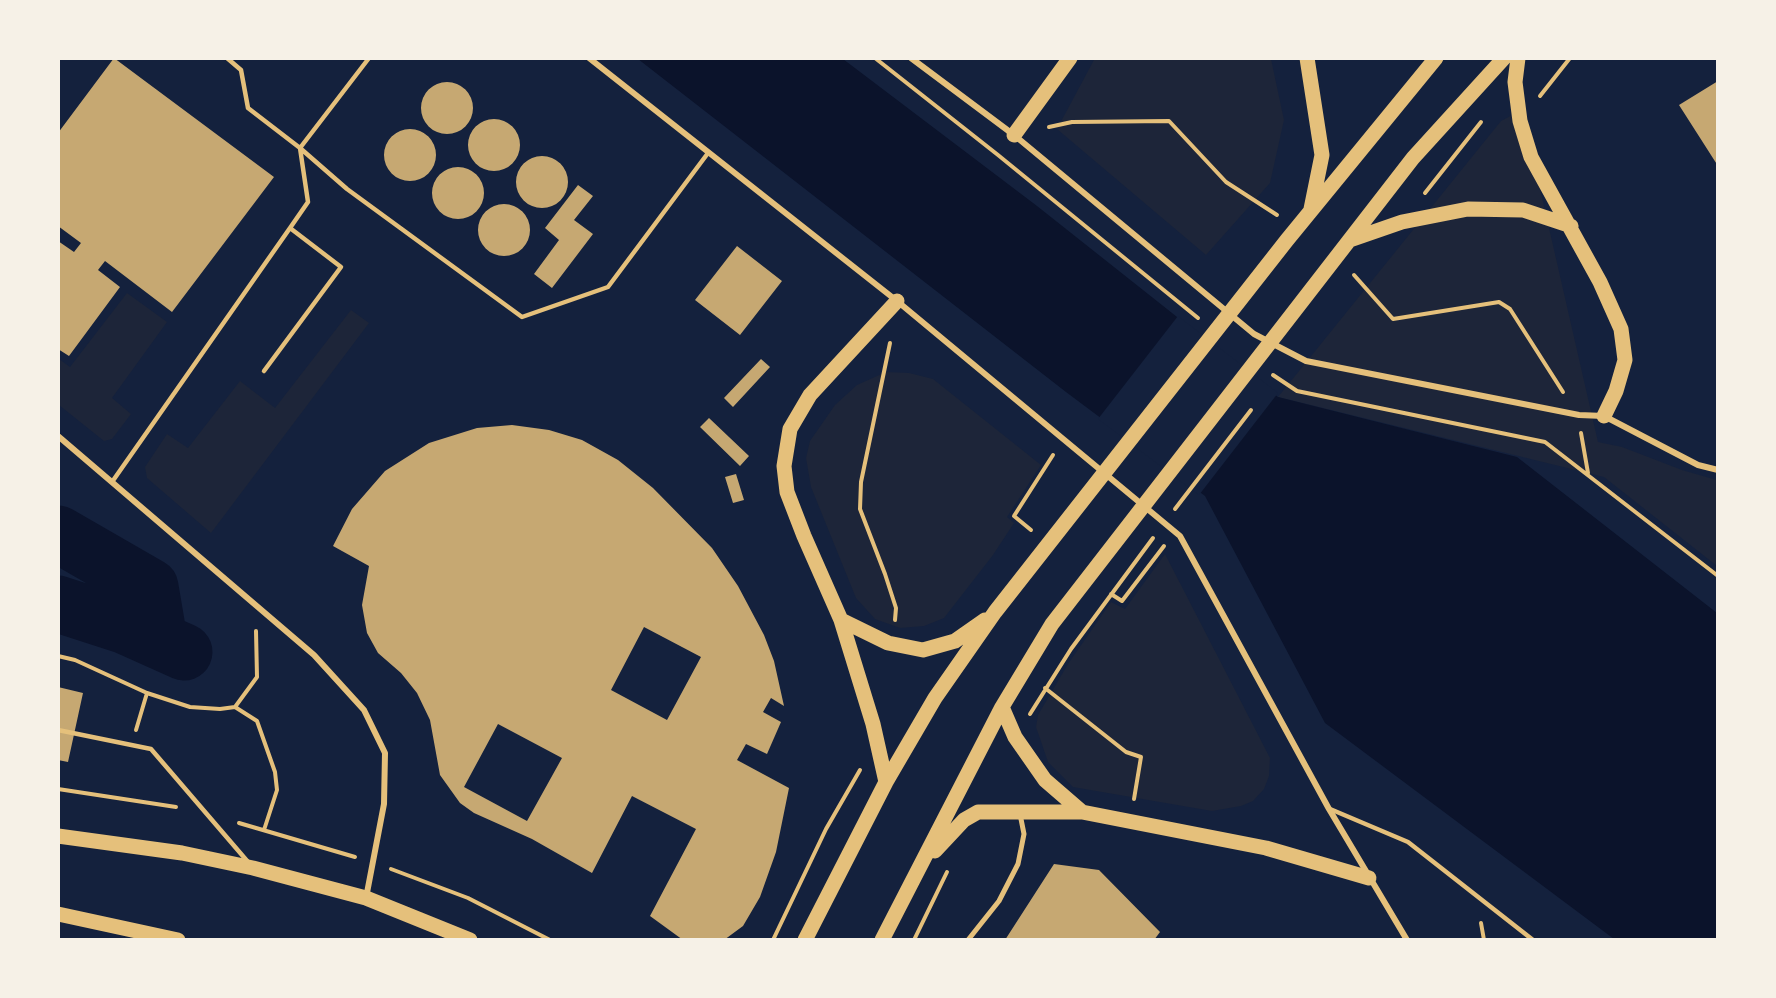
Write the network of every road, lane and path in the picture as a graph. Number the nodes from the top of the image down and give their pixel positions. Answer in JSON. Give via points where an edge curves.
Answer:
{"nodes":[{"id":1,"x":227,"y":58,"type":"edge"},
{"id":2,"x":369,"y":58,"type":"edge"},
{"id":3,"x":589,"y":58,"type":"edge"},
{"id":4,"x":875,"y":58,"type":"edge"},
{"id":5,"x":911,"y":58,"type":"edge"},
{"id":6,"x":1070,"y":58,"type":"edge"},
{"id":7,"x":1307,"y":58,"type":"edge"},
{"id":8,"x":1436,"y":58,"type":"edge"},
{"id":9,"x":1504,"y":58,"type":"edge"},
{"id":10,"x":1518,"y":58,"type":"edge"},
{"id":11,"x":1072,"y":122,"type":"dead end"},
{"id":12,"x":1014,"y":135,"type":"junction"},
{"id":13,"x":300,"y":148,"type":"junction"},
{"id":14,"x":708,"y":153,"type":"junction"},
{"id":15,"x":1264,"y":206,"type":"dead end"},
{"id":16,"x":1311,"y":211,"type":"junction"},
{"id":17,"x":1571,"y":226,"type":"junction"},
{"id":18,"x":290,"y":228,"type":"junction"},
{"id":19,"x":1350,"y":240,"type":"junction"},
{"id":20,"x":1354,"y":275,"type":"dead end"},
{"id":21,"x":897,"y":301,"type":"junction"},
{"id":22,"x":1180,"y":304,"type":"dead end"},
{"id":23,"x":1282,"y":369,"type":"dead end"},
{"id":24,"x":264,"y":371,"type":"dead end"},
{"id":25,"x":1275,"y":379,"type":"dead end"},
{"id":26,"x":1297,"y":391,"type":"dead end"},
{"id":27,"x":1254,"y":406,"type":"dead end"},
{"id":28,"x":1579,"y":415,"type":"junction"},
{"id":29,"x":1604,"y":416,"type":"junction"},
{"id":30,"x":58,"y":436,"type":"edge"},
{"id":31,"x":1047,"y":466,"type":"dead end"},
{"id":32,"x":1718,"y":470,"type":"edge"},
{"id":33,"x":1588,"y":474,"type":"junction"},
{"id":34,"x":112,"y":482,"type":"junction"},
{"id":35,"x":1014,"y":516,"type":"dead end"},
{"id":36,"x":1169,"y":517,"type":"dead end"},
{"id":37,"x":1155,"y":536,"type":"dead end"},
{"id":38,"x":1153,"y":558,"type":"dead end"},
{"id":39,"x":1718,"y":576,"type":"edge"},
{"id":40,"x":1111,"y":594,"type":"junction"},
{"id":41,"x":264,"y":612,"type":"junction"},
{"id":42,"x":994,"y":612,"type":"junction"},
{"id":43,"x":841,"y":620,"type":"junction"},
{"id":44,"x":894,"y":644,"type":"junction"},
{"id":45,"x":58,"y":656,"type":"edge"},
{"id":46,"x":1045,"y":688,"type":"junction"},
{"id":47,"x":147,"y":693,"type":"junction"},
{"id":48,"x":235,"y":706,"type":"junction"},
{"id":49,"x":1002,"y":708,"type":"junction"},
{"id":50,"x":58,"y":730,"type":"edge"},
{"id":51,"x":1015,"y":737,"type":"junction"},
{"id":52,"x":132,"y":745,"type":"junction"},
{"id":53,"x":886,"y":782,"type":"junction"},
{"id":54,"x":58,"y":789,"type":"edge"},
{"id":55,"x":1329,"y":809,"type":"junction"},
{"id":56,"x":1020,"y":811,"type":"junction"},
{"id":57,"x":1082,"y":812,"type":"junction"},
{"id":58,"x":207,"y":814,"type":"junction"},
{"id":59,"x":1130,"y":821,"type":"junction"},
{"id":60,"x":264,"y":831,"type":"junction"},
{"id":61,"x":58,"y":836,"type":"edge"},
{"id":62,"x":375,"y":862,"type":"junction"},
{"id":63,"x":923,"y":864,"type":"junction"},
{"id":64,"x":951,"y":864,"type":"dead end"},
{"id":65,"x":253,"y":868,"type":"junction"},
{"id":66,"x":1369,"y":878,"type":"junction"},
{"id":67,"x":366,"y":898,"type":"junction"},
{"id":68,"x":58,"y":914,"type":"edge"},
{"id":69,"x":178,"y":939,"type":"edge"},
{"id":70,"x":470,"y":939,"type":"edge"},
{"id":71,"x":549,"y":939,"type":"edge"},
{"id":72,"x":805,"y":939,"type":"edge"},
{"id":73,"x":882,"y":939,"type":"edge"},
{"id":74,"x":914,"y":939,"type":"edge"},
{"id":75,"x":968,"y":939,"type":"edge"},
{"id":76,"x":1407,"y":939,"type":"edge"},
{"id":77,"x":1533,"y":939,"type":"edge"}],
"edges":[{"from":1,"to":13,"type":"lane","via":[[241,70],[248,108]]},
{"from":2,"to":13,"type":"lane"},
{"from":3,"to":14,"type":"street"},
{"from":4,"to":22,"type":"path"},
{"from":5,"to":12,"type":"street"},
{"from":6,"to":12,"type":"main road"},
{"from":7,"to":16,"type":"main road","via":[[1322,155]]},
{"from":8,"to":16,"type":"main road"},
{"from":9,"to":19,"type":"main road","via":[[1413,158]]},
{"from":10,"to":17,"type":"main road","via":[[1515,82],[1520,121],[1532,157]]},
{"from":11,"to":15,"type":"path","via":[[1169,121],[1226,182]]},
{"from":12,"to":28,"type":"street","via":[[1254,334],[1306,361]]},
{"from":13,"to":14,"type":"lane","via":[[346,189],[522,317],[608,286]]},
{"from":13,"to":18,"type":"lane","via":[[308,202]]},
{"from":14,"to":21,"type":"street"},
{"from":16,"to":42,"type":"main road"},
{"from":17,"to":19,"type":"main road","via":[[1523,210],[1468,209],[1402,222]]},
{"from":17,"to":29,"type":"main road","via":[[1621,328],[1625,360]]},
{"from":18,"to":24,"type":"lane","via":[[341,267]]},
{"from":18,"to":34,"type":"lane"},
{"from":19,"to":49,"type":"main road","via":[[1052,624]]},
{"from":20,"to":28,"type":"path","via":[[1394,319],[1499,302],[1510,309]]},
{"from":21,"to":43,"type":"main road","via":[[810,395],[790,429],[784,466],[788,492]]},
{"from":21,"to":44,"type":"path","via":[[886,372],[861,482],[860,509],[896,608]]},
{"from":21,"to":55,"type":"street","via":[[1180,536]]},
{"from":23,"to":25,"type":"path"},
{"from":26,"to":33,"type":"path","via":[[1545,442]]},
{"from":27,"to":36,"type":"path"},
{"from":28,"to":29,"type":"street"},
{"from":28,"to":33,"type":"path"},
{"from":29,"to":32,"type":"street","via":[[1698,465]]},
{"from":30,"to":34,"type":"street"},
{"from":31,"to":35,"type":"path"},
{"from":33,"to":39,"type":"path"},
{"from":34,"to":41,"type":"street"},
{"from":37,"to":40,"type":"path"},
{"from":38,"to":40,"type":"path","via":[[1122,601]]},
{"from":40,"to":46,"type":"path"},
{"from":41,"to":48,"type":"path","via":[[256,622],[257,676]]},
{"from":41,"to":62,"type":"street","via":[[314,655],[364,710],[386,753],[384,804]]},
{"from":42,"to":44,"type":"main road","via":[[955,641],[923,650]]},
{"from":42,"to":53,"type":"main road","via":[[935,698]]},
{"from":43,"to":44,"type":"main road"},
{"from":43,"to":53,"type":"main road"},
{"from":45,"to":47,"type":"path"},
{"from":46,"to":51,"type":"path"},
{"from":46,"to":59,"type":"path","via":[[1126,752],[1141,757]]},
{"from":47,"to":48,"type":"path","via":[[190,707]]},
{"from":47,"to":52,"type":"path"},
{"from":48,"to":60,"type":"path","via":[[257,721],[276,772],[278,790]]},
{"from":49,"to":51,"type":"main road"},
{"from":49,"to":63,"type":"main road"},
{"from":50,"to":52,"type":"lane"},
{"from":51,"to":57,"type":"main road","via":[[1045,780]]},
{"from":52,"to":58,"type":"lane","via":[[151,749]]},
{"from":53,"to":72,"type":"main road"},
{"from":54,"to":58,"type":"path","via":[[143,800]]},
{"from":55,"to":66,"type":"street"},
{"from":55,"to":77,"type":"lane","via":[[1408,842]]},
{"from":56,"to":57,"type":"main road"},
{"from":56,"to":63,"type":"main road","via":[[978,812],[964,820]]},
{"from":56,"to":75,"type":"street","via":[[1024,834],[1018,864],[999,901]]},
{"from":57,"to":59,"type":"main road"},
{"from":58,"to":60,"type":"path"},
{"from":58,"to":65,"type":"lane"},
{"from":59,"to":66,"type":"main road","via":[[1266,848]]},
{"from":60,"to":62,"type":"path"},
{"from":61,"to":65,"type":"main road","via":[[182,853]]},
{"from":62,"to":67,"type":"street"},
{"from":62,"to":71,"type":"path","via":[[468,898]]},
{"from":63,"to":73,"type":"main road"},
{"from":64,"to":74,"type":"path"},
{"from":65,"to":67,"type":"main road"},
{"from":66,"to":76,"type":"street"},
{"from":67,"to":70,"type":"main road"},
{"from":68,"to":69,"type":"main road"}]}
